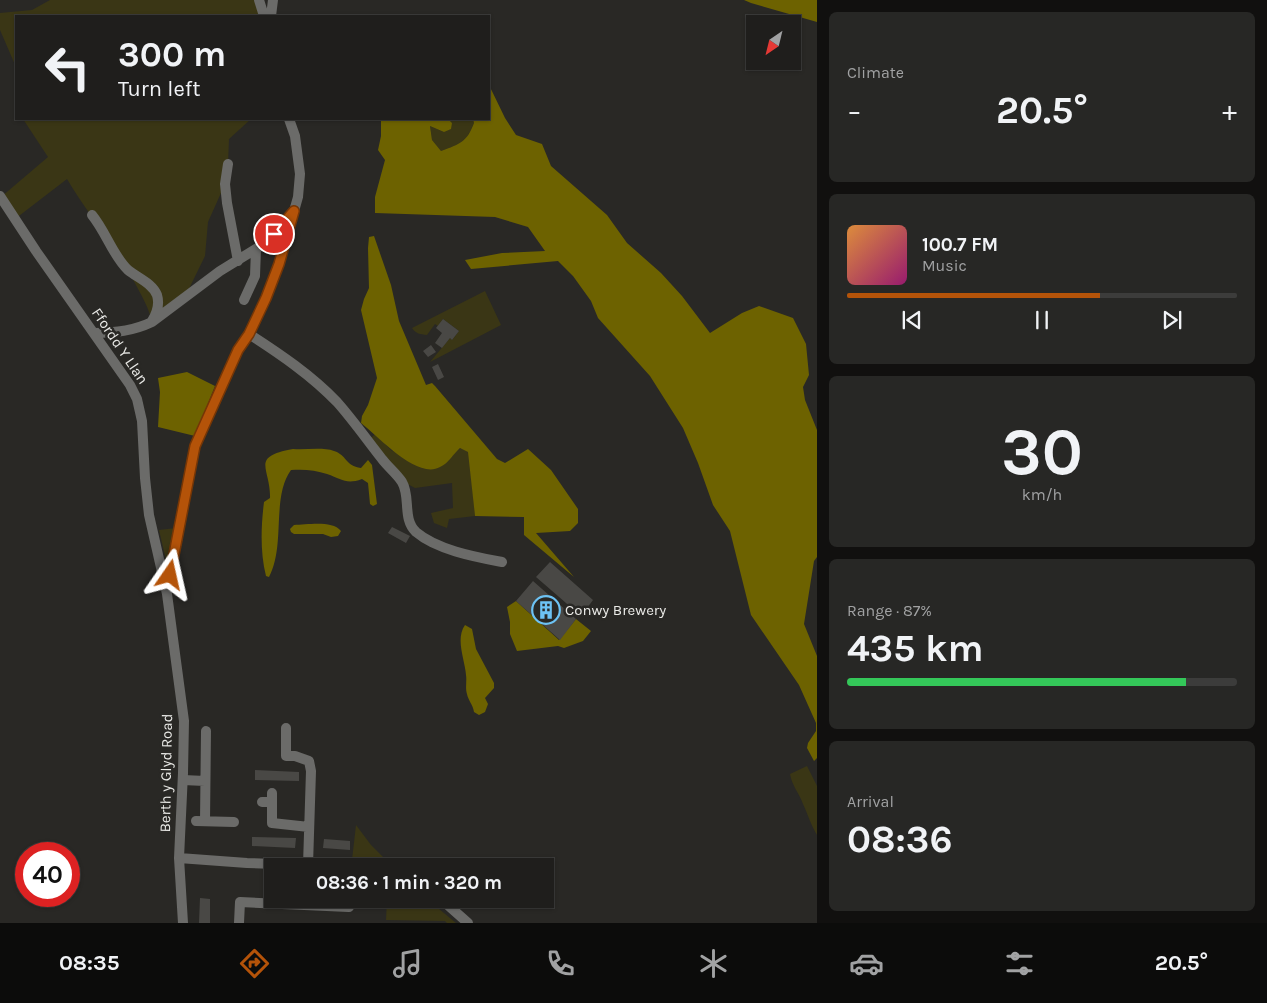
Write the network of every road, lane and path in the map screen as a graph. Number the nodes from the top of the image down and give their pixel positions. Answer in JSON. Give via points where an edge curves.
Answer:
{"nodes":[{"id":1,"x":259,"y":0,"type":"edge"},
{"id":2,"x":273,"y":0,"type":"edge"},
{"id":3,"x":264,"y":15,"type":"edge"},
{"id":4,"x":271,"y":15,"type":"edge"},
{"id":5,"x":290,"y":120,"type":"edge"},
{"id":6,"x":228,"y":164,"type":"dead end"},
{"id":7,"x":0,"y":196,"type":"edge"},
{"id":8,"x":294,"y":211,"type":"junction"},
{"id":9,"x":92,"y":215,"type":"dead end"},
{"id":10,"x":256,"y":249,"type":"junction"},
{"id":11,"x":238,"y":261,"type":"junction"},
{"id":12,"x":244,"y":300,"type":"dead end"},
{"id":13,"x":152,"y":322,"type":"junction"},
{"id":14,"x":94,"y":333,"type":"junction"},
{"id":15,"x":249,"y":334,"type":"junction"},
{"id":16,"x":502,"y":562,"type":"dead end"},
{"id":17,"x":167,"y":594,"type":"junction"},
{"id":18,"x":206,"y":732,"type":"dead end"},
{"id":19,"x":289,"y":733,"type":"dead end"},
{"id":20,"x":183,"y":780,"type":"junction"},
{"id":21,"x":205,"y":781,"type":"junction"},
{"id":22,"x":269,"y":799,"type":"dead end"},
{"id":23,"x":234,"y":822,"type":"dead end"},
{"id":24,"x":309,"y":827,"type":"junction"},
{"id":25,"x":179,"y":858,"type":"junction"},
{"id":26,"x":308,"y":858,"type":"edge"},
{"id":27,"x":264,"y":864,"type":"edge"},
{"id":28,"x":264,"y":902,"type":"edge"},
{"id":29,"x":450,"y":908,"type":"edge"},
{"id":30,"x":183,"y":923,"type":"edge"},
{"id":31,"x":239,"y":923,"type":"edge"},
{"id":32,"x":468,"y":923,"type":"edge"}],
"edges":[{"from":1,"to":3,"type":"street"},
{"from":2,"to":4,"type":"street"},
{"from":5,"to":8,"type":"street","via":[[300,174]]},
{"from":6,"to":11,"type":"street","via":[[226,203]]},
{"from":7,"to":14,"type":"street","name":"Ffordd Y Llan"},
{"from":8,"to":10,"type":"street"},
{"from":8,"to":15,"type":"street","via":[[279,264]]},
{"from":9,"to":13,"type":"street","via":[[120,261],[156,294],[158,304]]},
{"from":10,"to":11,"type":"street"},
{"from":10,"to":12,"type":"street","via":[[255,276]]},
{"from":11,"to":13,"type":"street"},
{"from":13,"to":14,"type":"street","via":[[117,333]]},
{"from":14,"to":17,"type":"street","name":"Ffordd Y Llan","via":[[137,399],[142,421],[149,515]]},
{"from":15,"to":16,"type":"street","via":[[306,374],[350,417],[404,486],[408,518],[415,531],[446,548]]},
{"from":15,"to":17,"type":"street","via":[[238,350],[195,446]]},
{"from":17,"to":20,"type":"street","name":"Berth y Glyd Road","via":[[184,721]]},
{"from":18,"to":21,"type":"street"},
{"from":19,"to":24,"type":"street","via":[[286,756],[309,761]]},
{"from":20,"to":21,"type":"street"},
{"from":20,"to":25,"type":"street","name":"Berth y Glyd Road"},
{"from":21,"to":23,"type":"street","via":[[201,821]]},
{"from":22,"to":24,"type":"street","via":[[272,823]]},
{"from":24,"to":26,"type":"street"},
{"from":25,"to":27,"type":"street"},
{"from":25,"to":30,"type":"street","name":"Berth y Glyd Road"},
{"from":28,"to":31,"type":"street","via":[[240,902]]},
{"from":29,"to":32,"type":"street"}]}
